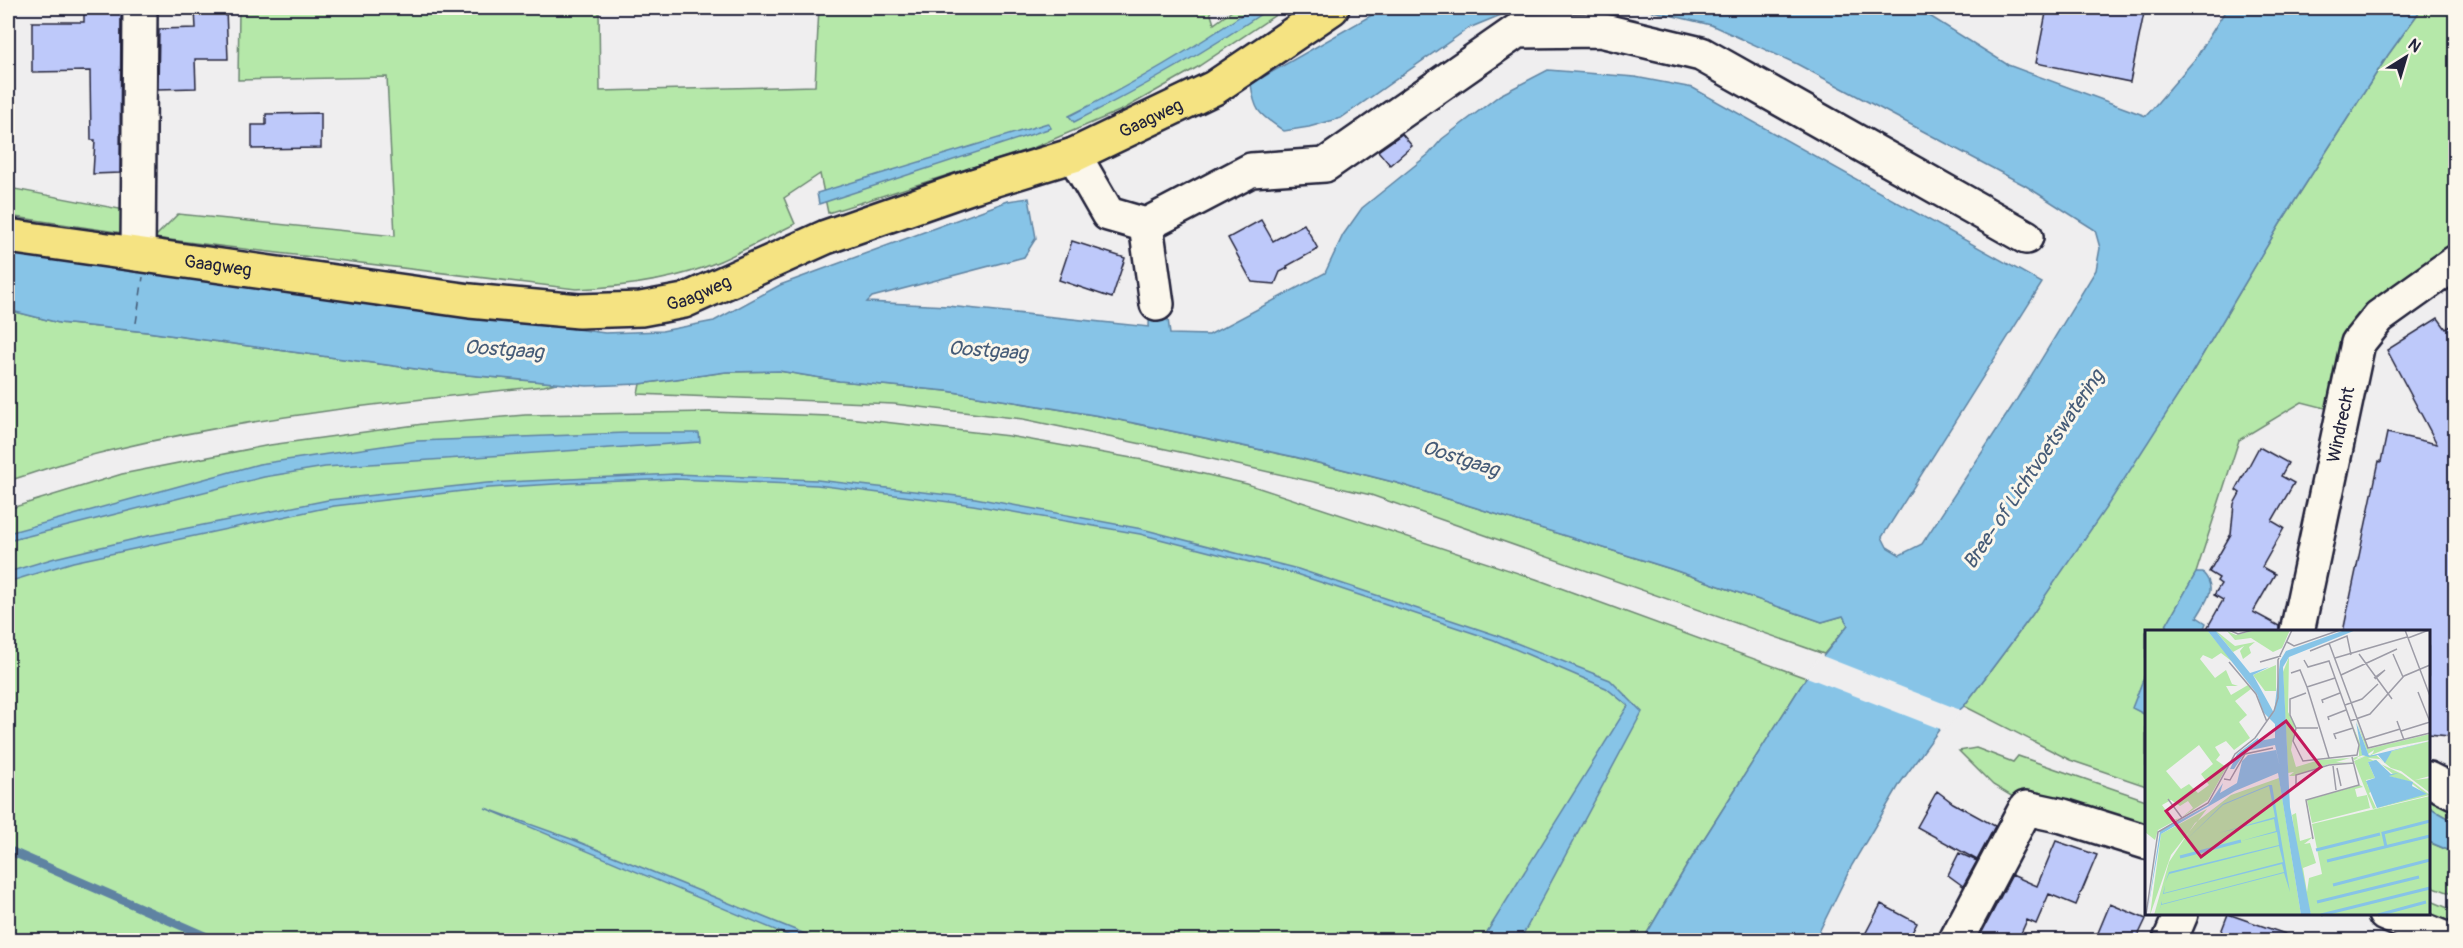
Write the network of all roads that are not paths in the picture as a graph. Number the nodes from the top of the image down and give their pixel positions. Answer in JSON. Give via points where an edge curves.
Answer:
{"nodes":[{"id":1,"x":140,"y":8,"type":"edge"},
{"id":2,"x":1332,"y":8,"type":"edge"},
{"id":3,"x":1074,"y":155,"type":"junction"},
{"id":4,"x":1146,"y":225,"type":"junction"},
{"id":5,"x":8,"y":236,"type":"edge"},
{"id":6,"x":2026,"y":237,"type":"dead end"},
{"id":7,"x":138,"y":254,"type":"junction"},
{"id":8,"x":2456,"y":262,"type":"edge"},
{"id":9,"x":1157,"y":304,"type":"dead end"},
{"id":10,"x":2297,"y":630,"type":"edge"},
{"id":11,"x":2430,"y":780,"type":"edge"},
{"id":12,"x":2456,"y":793,"type":"edge"},
{"id":13,"x":2145,"y":842,"type":"edge"},
{"id":14,"x":2181,"y":915,"type":"edge"},
{"id":15,"x":2387,"y":915,"type":"edge"},
{"id":16,"x":1956,"y":940,"type":"edge"},
{"id":17,"x":2170,"y":940,"type":"edge"},
{"id":18,"x":2448,"y":940,"type":"edge"}],
"edges":[{"from":1,"to":7,"type":"street"},
{"from":2,"to":3,"type":"main road","name":"Gaagweg","via":[[1214,88]]},
{"from":3,"to":4,"type":"street","via":[[1108,214]]},
{"from":3,"to":7,"type":"main road","name":"Gaagweg","via":[[826,237],[684,301],[641,309],[579,311],[470,301]]},
{"from":4,"to":6,"type":"street","via":[[1251,170],[1325,165],[1517,31],[1599,30],[1701,54]]},
{"from":4,"to":9,"type":"street"},
{"from":5,"to":7,"type":"main road","name":"Gaagweg"},
{"from":8,"to":10,"type":"street","name":"Windrecht","via":[[2379,317],[2358,343]]},
{"from":11,"to":12,"type":"street"},
{"from":13,"to":16,"type":"street","via":[[2026,808]]},
{"from":14,"to":17,"type":"street"},
{"from":15,"to":18,"type":"street"}]}
